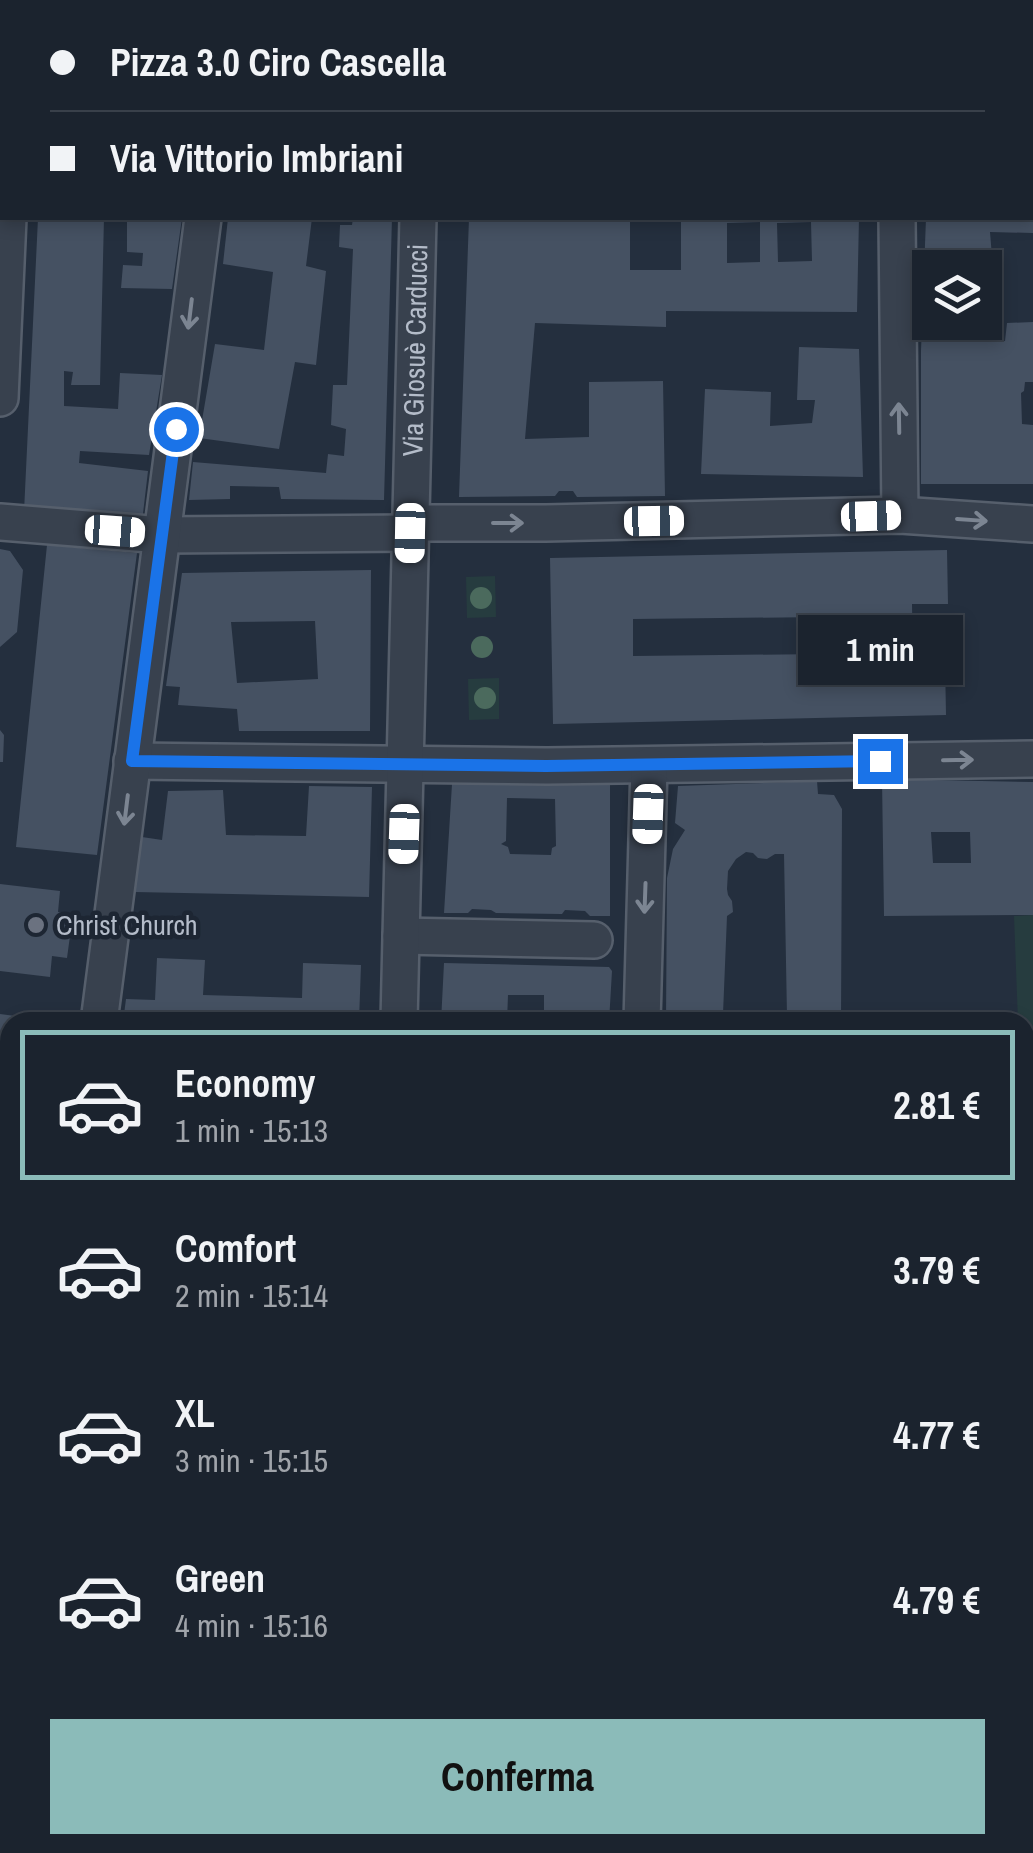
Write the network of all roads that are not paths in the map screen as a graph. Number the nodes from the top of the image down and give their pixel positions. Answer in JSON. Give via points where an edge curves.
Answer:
{"nodes":[{"id":1,"x":8,"y":220,"type":"edge"},
{"id":2,"x":203,"y":220,"type":"edge"},
{"id":3,"x":418,"y":220,"type":"edge"},
{"id":4,"x":897,"y":220,"type":"edge"},
{"id":5,"x":0,"y":398,"type":"edge"},
{"id":6,"x":900,"y":515,"type":"junction"},
{"id":7,"x":0,"y":522,"type":"edge"},
{"id":8,"x":1033,"y":524,"type":"edge"},
{"id":9,"x":410,"y":528,"type":"junction"},
{"id":10,"x":162,"y":535,"type":"junction"},
{"id":11,"x":1033,"y":758,"type":"edge"},
{"id":12,"x":132,"y":761,"type":"junction"},
{"id":13,"x":406,"y":765,"type":"junction"},
{"id":14,"x":649,"y":766,"type":"junction"},
{"id":15,"x":401,"y":936,"type":"junction"},
{"id":16,"x":594,"y":940,"type":"dead end"},
{"id":17,"x":99,"y":1012,"type":"edge"},
{"id":18,"x":399,"y":1012,"type":"edge"},
{"id":19,"x":642,"y":1012,"type":"edge"}],
"edges":[{"from":1,"to":5,"type":"street"},
{"from":2,"to":10,"type":"street","one_way":true},
{"from":3,"to":9,"type":"street","name":"Via Giosuè Carducci"},
{"from":6,"to":4,"type":"street","one_way":true},
{"from":6,"to":8,"type":"street","one_way":true},
{"from":9,"to":6,"type":"street","one_way":true},
{"from":7,"to":10,"type":"street"},
{"from":9,"to":10,"type":"street"},
{"from":9,"to":13,"type":"street","name":"Via Giosuè Carducci"},
{"from":10,"to":12,"type":"street"},
{"from":14,"to":11,"type":"street","one_way":true},
{"from":12,"to":13,"type":"street"},
{"from":12,"to":17,"type":"street","one_way":true},
{"from":13,"to":14,"type":"street"},
{"from":13,"to":15,"type":"street","name":"Via Giosuè Carducci"},
{"from":14,"to":19,"type":"street","one_way":true},
{"from":15,"to":16,"type":"street"},
{"from":15,"to":18,"type":"street","name":"Via Giosuè Carducci"}]}
